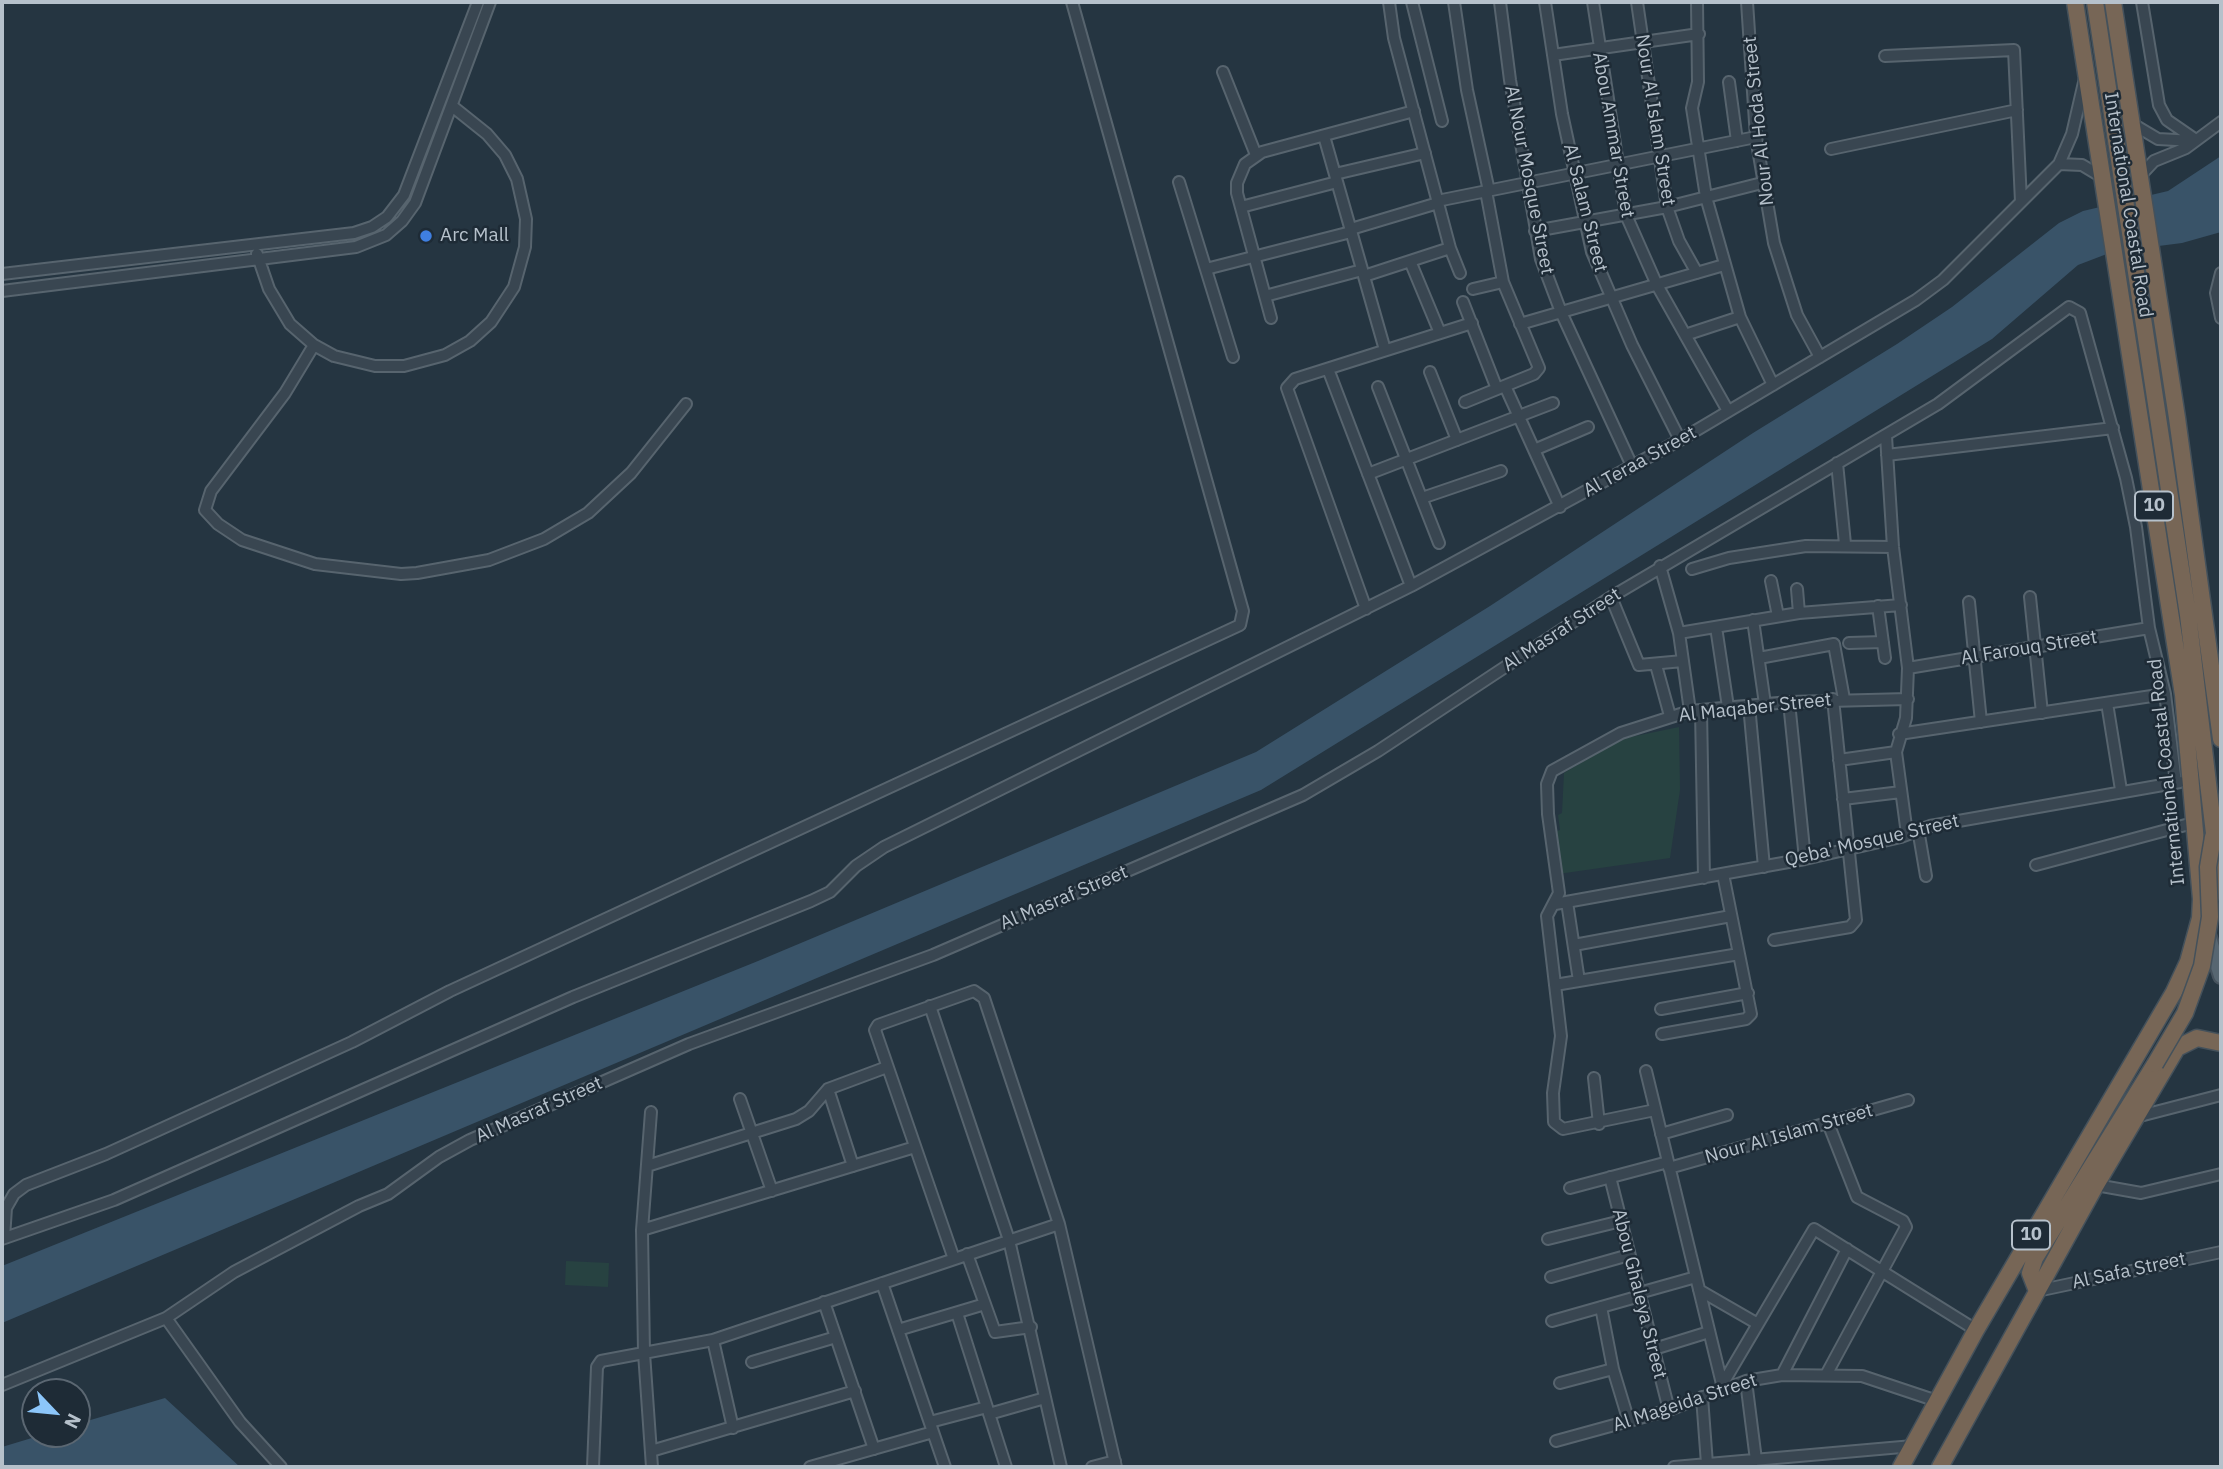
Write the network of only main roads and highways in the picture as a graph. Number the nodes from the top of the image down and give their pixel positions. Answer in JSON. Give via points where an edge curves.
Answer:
{"nodes":[{"id":1,"x":2075,"y":2,"type":"edge"},
{"id":2,"x":2095,"y":2,"type":"edge"},
{"id":3,"x":2113,"y":2,"type":"edge"},
{"id":4,"x":2221,"y":739,"type":"edge"},
{"id":5,"x":2213,"y":837,"type":"junction"},
{"id":6,"x":2221,"y":892,"type":"edge"},
{"id":7,"x":2200,"y":918,"type":"junction"},
{"id":8,"x":2221,"y":976,"type":"edge"},
{"id":9,"x":2221,"y":1043,"type":"edge"},
{"id":10,"x":2037,"y":1291,"type":"junction"},
{"id":11,"x":1901,"y":1467,"type":"edge"},
{"id":12,"x":1940,"y":1467,"type":"edge"}],
"edges":[{"from":1,"to":7,"type":"highway","name":"International Coastal Road","number":"10","via":[[2180,677],[2182,781],[2193,823]]},
{"from":2,"to":5,"type":"highway","via":[[2197,681]]},
{"from":3,"to":4,"type":"highway","name":"International Coastal Road","number":"10"},
{"from":5,"to":6,"type":"highway"},
{"from":5,"to":10,"type":"highway","bridge":true,"via":[[2208,867],[2210,917],[2202,966],[2185,1013],[2035,1258],[2030,1273]]},
{"from":7,"to":8,"type":"main road","number":"10"},
{"from":7,"to":11,"type":"highway","name":"International Coastal Road","number":"10","via":[[2174,992]]},
{"from":9,"to":10,"type":"highway","number":"10","via":[[2197,1038],[2177,1048]]},
{"from":10,"to":12,"type":"highway","number":"10"}]}
